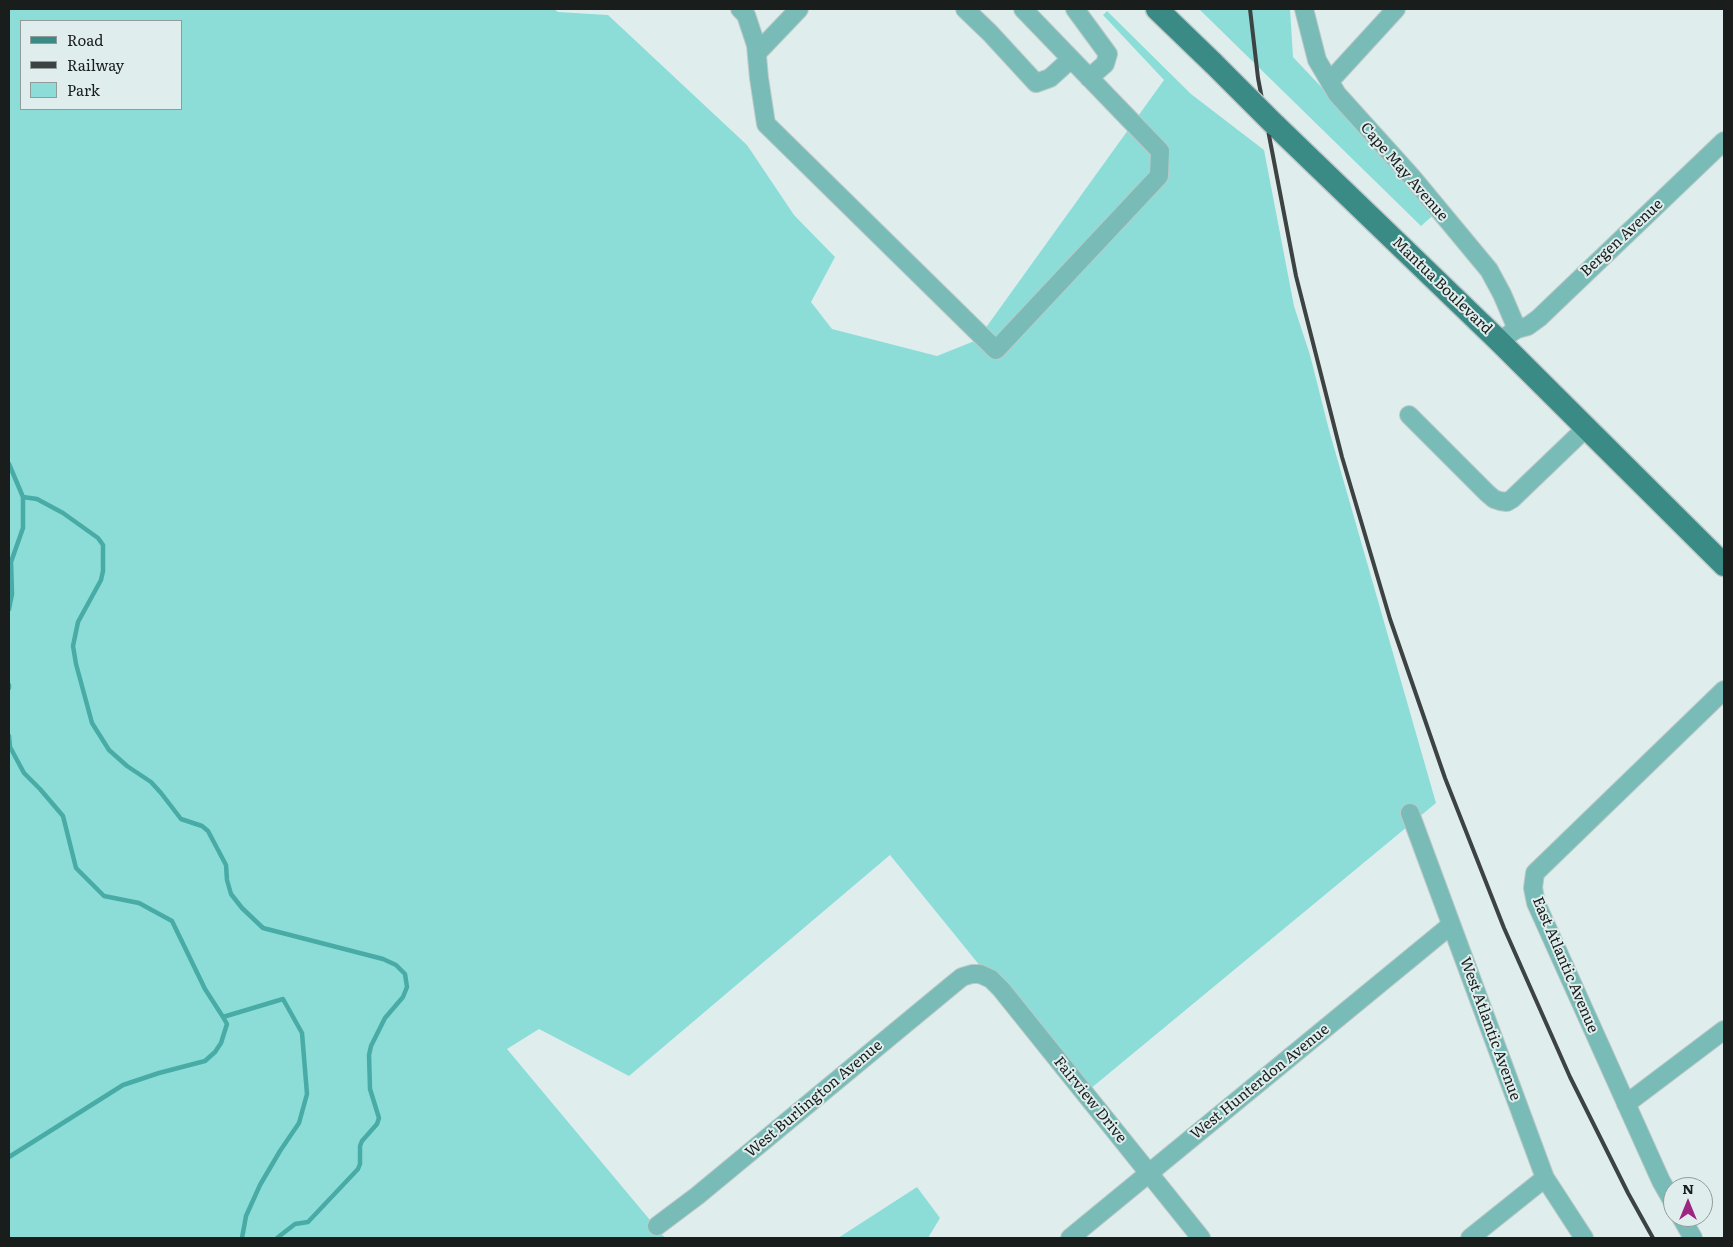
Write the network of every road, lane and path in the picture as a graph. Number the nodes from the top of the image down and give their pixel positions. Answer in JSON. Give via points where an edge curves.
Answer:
{"nodes":[{"id":1,"x":740,"y":9,"type":"edge"},
{"id":2,"x":799,"y":9,"type":"edge"},
{"id":3,"x":965,"y":9,"type":"edge"},
{"id":4,"x":1023,"y":9,"type":"edge"},
{"id":5,"x":1075,"y":9,"type":"edge"},
{"id":6,"x":1157,"y":9,"type":"edge"},
{"id":7,"x":1304,"y":9,"type":"edge"},
{"id":8,"x":1396,"y":9,"type":"edge"},
{"id":9,"x":757,"y":53,"type":"junction"},
{"id":10,"x":1071,"y":59,"type":"junction"},
{"id":11,"x":1089,"y":78,"type":"junction"},
{"id":12,"x":1330,"y":82,"type":"junction"},
{"id":13,"x":1724,"y":141,"type":"edge"},
{"id":14,"x":1508,"y":335,"type":"junction"},
{"id":15,"x":1409,"y":415,"type":"dead end"},
{"id":16,"x":1586,"y":428,"type":"junction"},
{"id":17,"x":1724,"y":565,"type":"edge"},
{"id":18,"x":1724,"y":690,"type":"edge"},
{"id":19,"x":1410,"y":813,"type":"dead end"},
{"id":20,"x":1451,"y":925,"type":"junction"},
{"id":21,"x":972,"y":974,"type":"joint"},
{"id":22,"x":1724,"y":1030,"type":"edge"},
{"id":23,"x":1626,"y":1104,"type":"junction"},
{"id":24,"x":1149,"y":1173,"type":"junction"},
{"id":25,"x":1545,"y":1178,"type":"junction"},
{"id":26,"x":1663,"y":1184,"type":"edge"},
{"id":27,"x":657,"y":1226,"type":"dead end"},
{"id":28,"x":1687,"y":1227,"type":"edge"},
{"id":29,"x":1070,"y":1238,"type":"edge"},
{"id":30,"x":1201,"y":1238,"type":"edge"},
{"id":31,"x":1470,"y":1238,"type":"edge"},
{"id":32,"x":1584,"y":1238,"type":"edge"},
{"id":33,"x":1693,"y":1238,"type":"edge"}],
"edges":[{"from":1,"to":9,"type":"street","via":[[746,15]]},
{"from":2,"to":9,"type":"street"},
{"from":3,"to":10,"type":"street","via":[[1036,83],[1050,78]]},
{"from":4,"to":10,"type":"street"},
{"from":5,"to":11,"type":"street","via":[[1108,54],[1105,64]]},
{"from":6,"to":14,"type":"main road","name":"Mantua Boulevard","bridge":true,"via":[[1276,124]]},
{"from":7,"to":12,"type":"street","name":"Cape May Avenue","via":[[1317,60]]},
{"from":8,"to":12,"type":"street"},
{"from":9,"to":11,"type":"street","via":[[766,124],[996,350],[1159,176],[1160,151]]},
{"from":10,"to":11,"type":"street"},
{"from":12,"to":14,"type":"street","name":"Cape May Avenue","via":[[1357,118],[1411,176],[1489,270],[1502,294]]},
{"from":13,"to":14,"type":"street","name":"Bergen Avenue","via":[[1539,318]]},
{"from":14,"to":16,"type":"main road","name":"Mantua Boulevard"},
{"from":15,"to":16,"type":"street","via":[[1487,493],[1507,502]]},
{"from":16,"to":17,"type":"main road","name":"Mantua Boulevard"},
{"from":18,"to":23,"type":"street","name":"East Atlantic Avenue","via":[[1536,874],[1536,903]]},
{"from":19,"to":20,"type":"street","name":"West Atlantic Avenue"},
{"from":20,"to":24,"type":"street","name":"West Hunterdon Avenue"},
{"from":20,"to":25,"type":"street","name":"West Atlantic Avenue"},
{"from":21,"to":24,"type":"street","name":"Fairview Drive","via":[[991,979],[1001,989]]},
{"from":21,"to":27,"type":"street","name":"West Burlington Avenue","via":[[951,986]]},
{"from":22,"to":23,"type":"street"},
{"from":23,"to":26,"type":"street","name":"East Atlantic Avenue"},
{"from":24,"to":29,"type":"street","name":"West Hunterdon Avenue"},
{"from":24,"to":30,"type":"street","name":"Fairview Drive"},
{"from":25,"to":31,"type":"street"},
{"from":25,"to":32,"type":"street","name":"West Atlantic Avenue"},
{"from":28,"to":33,"type":"street"}]}
